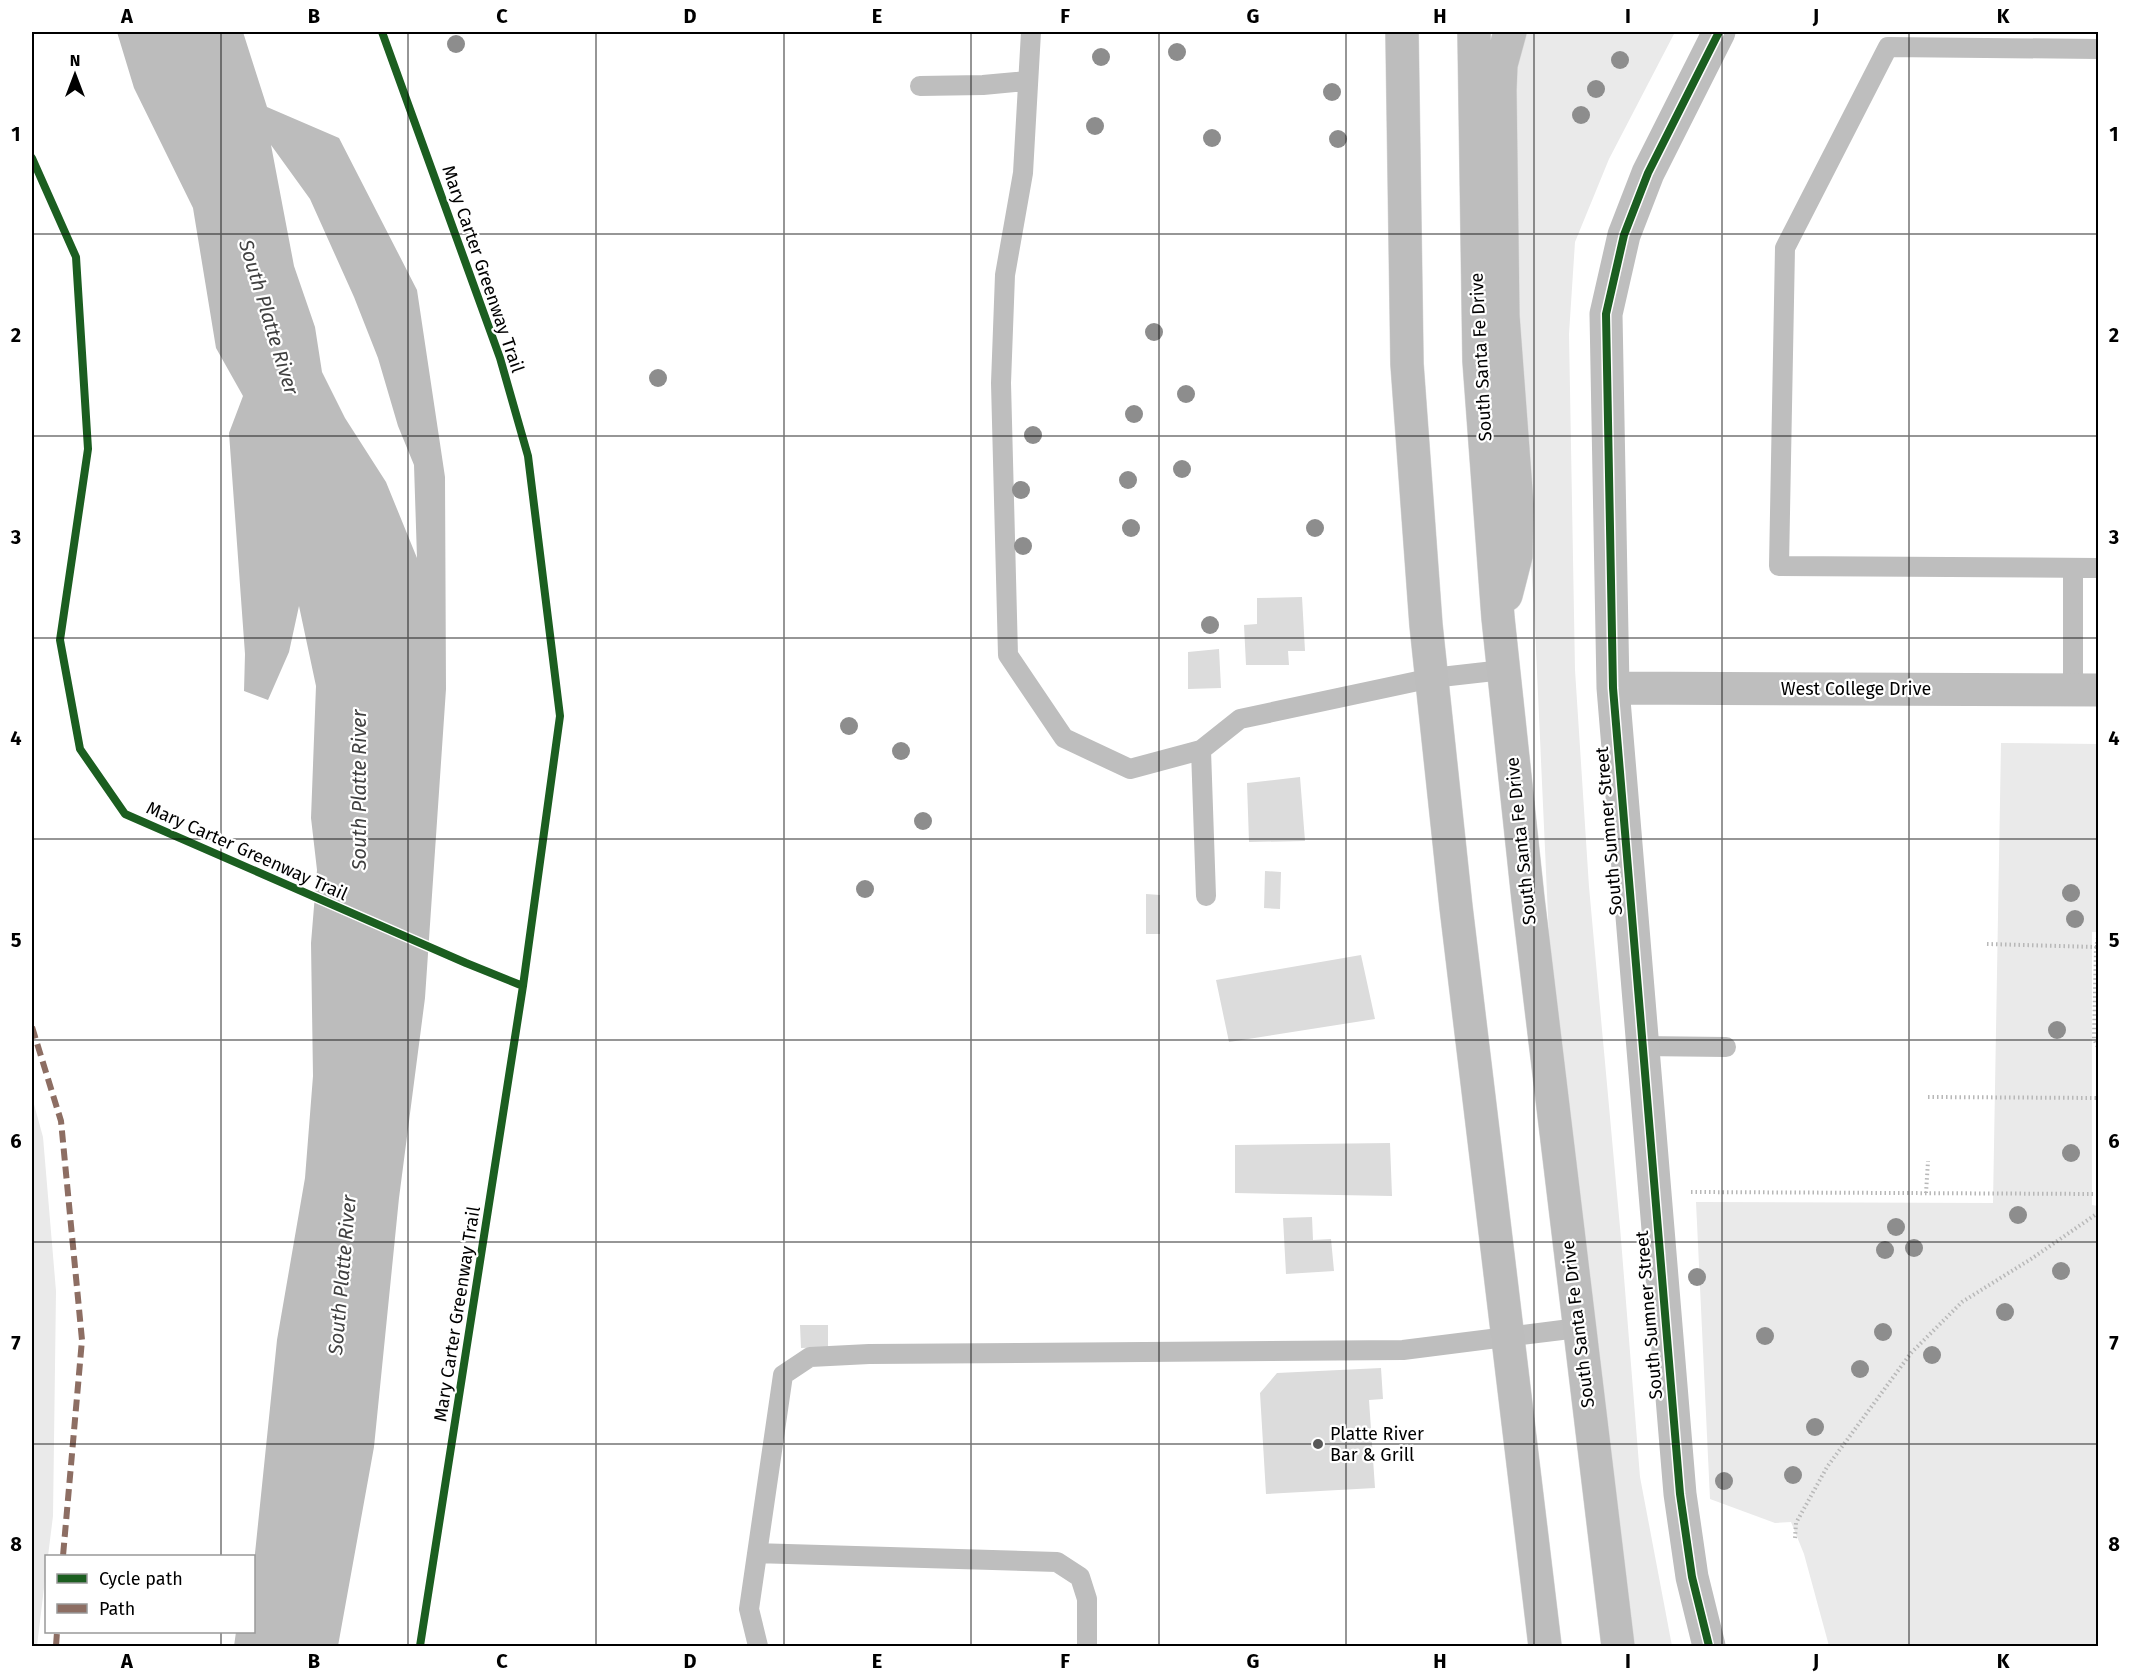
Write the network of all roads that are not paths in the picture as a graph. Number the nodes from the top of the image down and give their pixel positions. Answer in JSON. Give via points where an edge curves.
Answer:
{"nodes":[{"id":1,"x":1031,"y":32,"type":"edge"},
{"id":2,"x":1402,"y":32,"type":"edge"},
{"id":3,"x":1474,"y":32,"type":"edge"},
{"id":4,"x":1510,"y":32,"type":"edge"},
{"id":5,"x":1719,"y":32,"type":"edge"},
{"id":6,"x":2098,"y":49,"type":"edge"},
{"id":7,"x":1027,"y":81,"type":"junction"},
{"id":8,"x":920,"y":86,"type":"dead end"},
{"id":9,"x":2073,"y":568,"type":"junction"},
{"id":10,"x":2098,"y":568,"type":"edge"},
{"id":11,"x":1499,"y":623,"type":"junction"},
{"id":12,"x":1503,"y":670,"type":"junction"},
{"id":13,"x":1432,"y":678,"type":"junction"},
{"id":14,"x":1613,"y":688,"type":"junction"},
{"id":15,"x":2086,"y":690,"type":"edge"},
{"id":16,"x":1201,"y":750,"type":"junction"},
{"id":17,"x":1206,"y":896,"type":"dead end"},
{"id":18,"x":1641,"y":1046,"type":"junction"},
{"id":19,"x":1726,"y":1047,"type":"dead end"},
{"id":20,"x":1578,"y":1328,"type":"junction"},
{"id":21,"x":1507,"y":1337,"type":"junction"},
{"id":22,"x":757,"y":1553,"type":"junction"},
{"id":23,"x":758,"y":1647,"type":"edge"},
{"id":24,"x":1087,"y":1647,"type":"edge"},
{"id":25,"x":1545,"y":1647,"type":"edge"},
{"id":26,"x":1618,"y":1647,"type":"edge"},
{"id":27,"x":1709,"y":1647,"type":"edge"}],
"edges":[{"from":1,"to":7,"type":"lane"},
{"from":2,"to":13,"type":"highway","via":[[1407,364]]},
{"from":3,"to":11,"type":"highway","name":"South Santa Fe Drive","via":[[1479,361]]},
{"from":4,"to":11,"type":"highway","via":[[1502,64],[1500,114],[1503,316],[1517,534],[1512,574]]},
{"from":5,"to":14,"type":"street","name":"South Sumner Street","via":[[1648,173],[1624,235],[1606,314]]},
{"from":6,"to":9,"type":"lane","via":[[1888,47],[1785,248],[1779,566]]},
{"from":7,"to":8,"type":"lane"},
{"from":7,"to":16,"type":"lane","via":[[1023,173],[1005,275],[1001,383],[1008,655],[1064,738],[1130,769]]},
{"from":9,"to":10,"type":"lane"},
{"from":9,"to":15,"type":"lane"},
{"from":11,"to":12,"type":"highway","name":"South Santa Fe Drive"},
{"from":12,"to":13,"type":"lane"},
{"from":12,"to":20,"type":"highway","name":"South Santa Fe Drive"},
{"from":13,"to":16,"type":"lane","via":[[1240,720]]},
{"from":13,"to":21,"type":"highway"},
{"from":14,"to":15,"type":"street","name":"West College Drive"},
{"from":14,"to":18,"type":"street","name":"South Sumner Street"},
{"from":16,"to":17,"type":"lane"},
{"from":18,"to":19,"type":"lane"},
{"from":18,"to":27,"type":"street","name":"South Sumner Street","via":[[1680,1494],[1692,1577]]},
{"from":20,"to":21,"type":"lane"},
{"from":20,"to":26,"type":"highway","name":"South Santa Fe Drive"},
{"from":21,"to":22,"type":"lane","via":[[1403,1350],[880,1353],[810,1357],[783,1375]]},
{"from":21,"to":25,"type":"highway"},
{"from":22,"to":23,"type":"lane","via":[[749,1609]]},
{"from":22,"to":24,"type":"lane","via":[[1057,1562],[1080,1577],[1087,1599]]}]}
